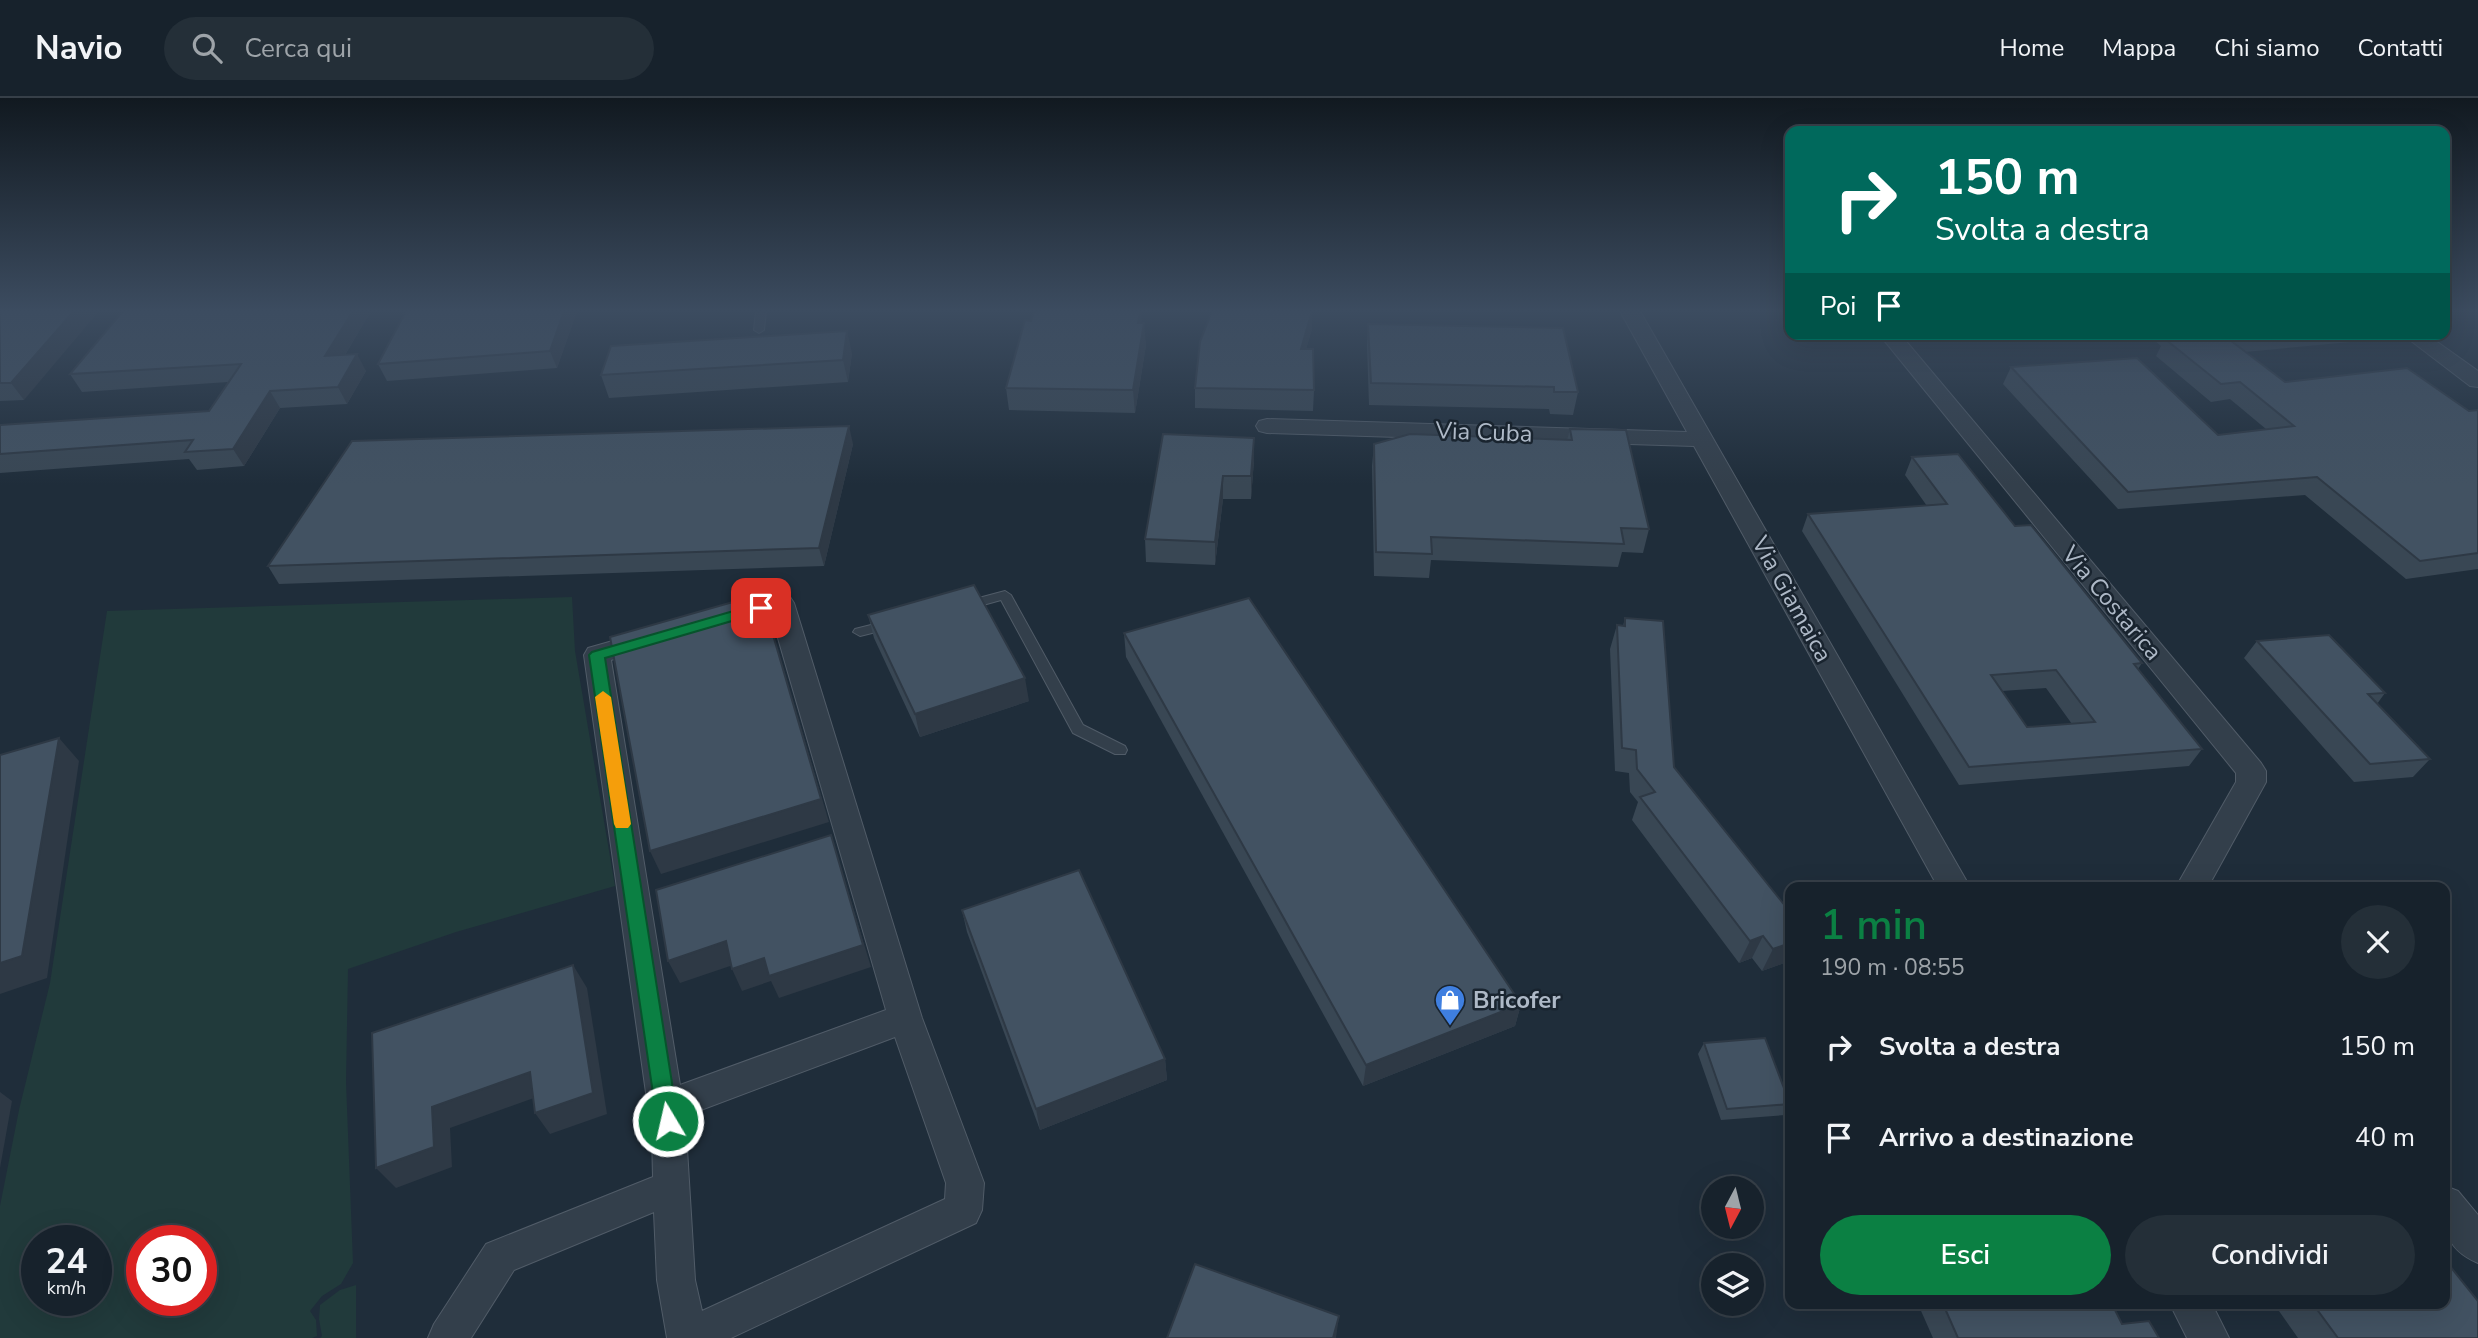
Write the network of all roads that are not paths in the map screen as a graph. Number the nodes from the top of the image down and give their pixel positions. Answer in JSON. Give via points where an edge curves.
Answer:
{"nodes":[{"id":1,"x":1662,"y":369,"type":"edge"},
{"id":2,"x":1918,"y":369,"type":"edge"},
{"id":3,"x":2461,"y":369,"type":"edge"},
{"id":4,"x":2478,"y":381,"type":"edge"},
{"id":5,"x":1267,"y":426,"type":"dead end"},
{"id":6,"x":1701,"y":439,"type":"junction"},
{"id":7,"x":952,"y":609,"type":"edge"},
{"id":8,"x":899,"y":622,"type":"edge"},
{"id":9,"x":860,"y":632,"type":"dead end"},
{"id":10,"x":1119,"y":750,"type":"dead end"},
{"id":11,"x":1951,"y":882,"type":"edge"},
{"id":12,"x":2195,"y":882,"type":"edge"},
{"id":13,"x":905,"y":1018,"type":"junction"},
{"id":14,"x":665,"y":1107,"type":"junction"},
{"id":15,"x":672,"y":1187,"type":"junction"},
{"id":16,"x":2450,"y":1210,"type":"edge"},
{"id":17,"x":2478,"y":1244,"type":"edge"},
{"id":18,"x":2193,"y":1309,"type":"edge"},
{"id":19,"x":448,"y":1338,"type":"edge"},
{"id":20,"x":687,"y":1338,"type":"edge"},
{"id":21,"x":2209,"y":1338,"type":"edge"}],
"edges":[{"from":1,"to":6,"type":"street","name":"Via Giamaica"},
{"from":2,"to":12,"type":"street","name":"Via Costarica","via":[[2251,771],[2251,782]]},
{"from":3,"to":4,"type":"street"},
{"from":5,"to":6,"type":"street","name":"Via Cuba"},
{"from":6,"to":11,"type":"street","name":"Via Giamaica"},
{"from":7,"to":10,"type":"lane","via":[[1005,596],[1077,729]]},
{"from":8,"to":9,"type":"lane"},
{"from":13,"to":14,"type":"street"},
{"from":13,"to":14,"type":"street","via":[[781,603],[597,655]]},
{"from":13,"to":20,"type":"street","via":[[965,1183],[962,1210]]},
{"from":14,"to":15,"type":"street"},
{"from":15,"to":19,"type":"street","via":[[500,1257]]},
{"from":15,"to":20,"type":"street","via":[[676,1280]]},
{"from":16,"to":17,"type":"street"},
{"from":18,"to":21,"type":"street"}]}
